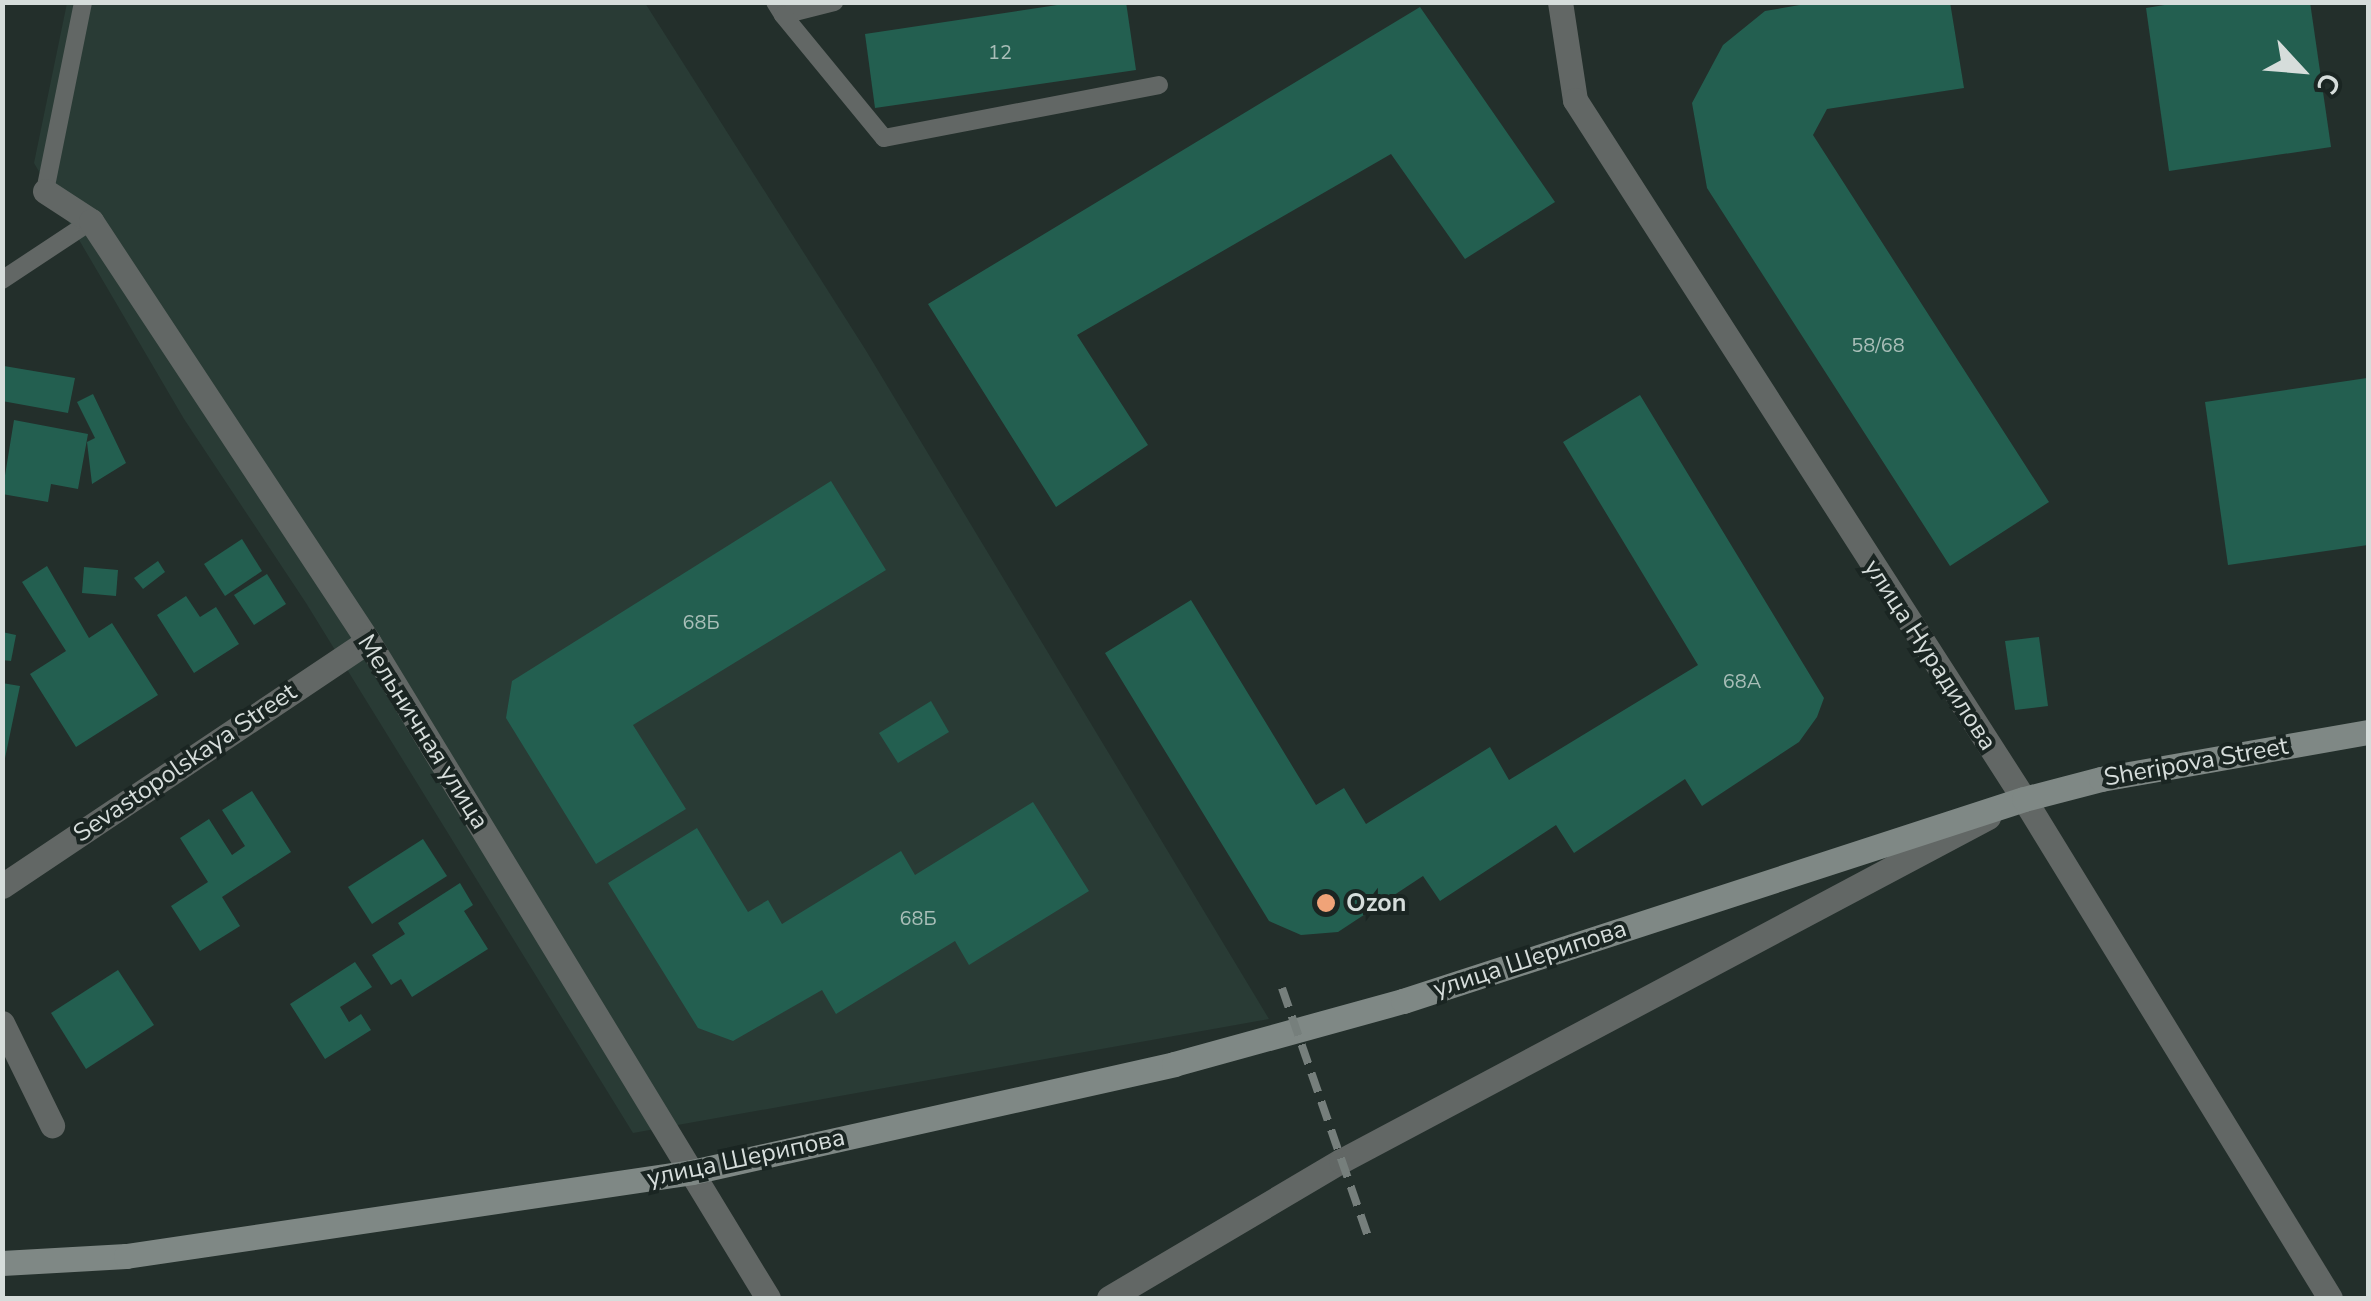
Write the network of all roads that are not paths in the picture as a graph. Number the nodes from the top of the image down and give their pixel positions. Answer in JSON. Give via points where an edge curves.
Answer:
{"nodes":[{"id":1,"x":83,"y":2,"type":"edge"},
{"id":2,"x":834,"y":2,"type":"edge"},
{"id":3,"x":1560,"y":2,"type":"edge"},
{"id":4,"x":779,"y":8,"type":"edge"},
{"id":5,"x":1159,"y":85,"type":"dead end"},
{"id":6,"x":45,"y":192,"type":"joint"},
{"id":7,"x":91,"y":222,"type":"junction"},
{"id":8,"x":2,"y":280,"type":"edge"},
{"id":9,"x":368,"y":640,"type":"junction"},
{"id":10,"x":2368,"y":732,"type":"edge"},
{"id":11,"x":2024,"y":799,"type":"junction"},
{"id":12,"x":2,"y":886,"type":"edge"},
{"id":13,"x":2,"y":1024,"type":"edge"},
{"id":14,"x":52,"y":1124,"type":"dead end"},
{"id":15,"x":692,"y":1172,"type":"junction"},
{"id":16,"x":2,"y":1262,"type":"edge"},
{"id":17,"x":768,"y":1298,"type":"edge"},
{"id":18,"x":1109,"y":1298,"type":"edge"},
{"id":19,"x":2330,"y":1298,"type":"edge"}],
"edges":[{"from":1,"to":6,"type":"lane"},
{"from":2,"to":4,"type":"lane"},
{"from":3,"to":11,"type":"street","name":"улица Нурадилова","via":[[1574,100]]},
{"from":4,"to":5,"type":"lane","via":[[884,138]]},
{"from":6,"to":7,"type":"street","name":"Мельничная улица"},
{"from":7,"to":8,"type":"lane"},
{"from":7,"to":9,"type":"street","name":"Мельничная улица"},
{"from":9,"to":12,"type":"street","name":"Sevastopolskaya Street"},
{"from":9,"to":15,"type":"street","name":"Мельничная улица"},
{"from":10,"to":11,"type":"main road","name":"Sheripova Street","via":[[2101,778]]},
{"from":11,"to":15,"type":"main road","name":"улица Шерипова","via":[[1301,1032]]},
{"from":11,"to":18,"type":"street","via":[[1342,1161]]},
{"from":11,"to":19,"type":"street","name":"улица Нурадилова"},
{"from":13,"to":14,"type":"street"},
{"from":15,"to":16,"type":"main road","name":"улица Шерипова","via":[[126,1256]]},
{"from":15,"to":17,"type":"street","name":"Мельничная улица"}]}
